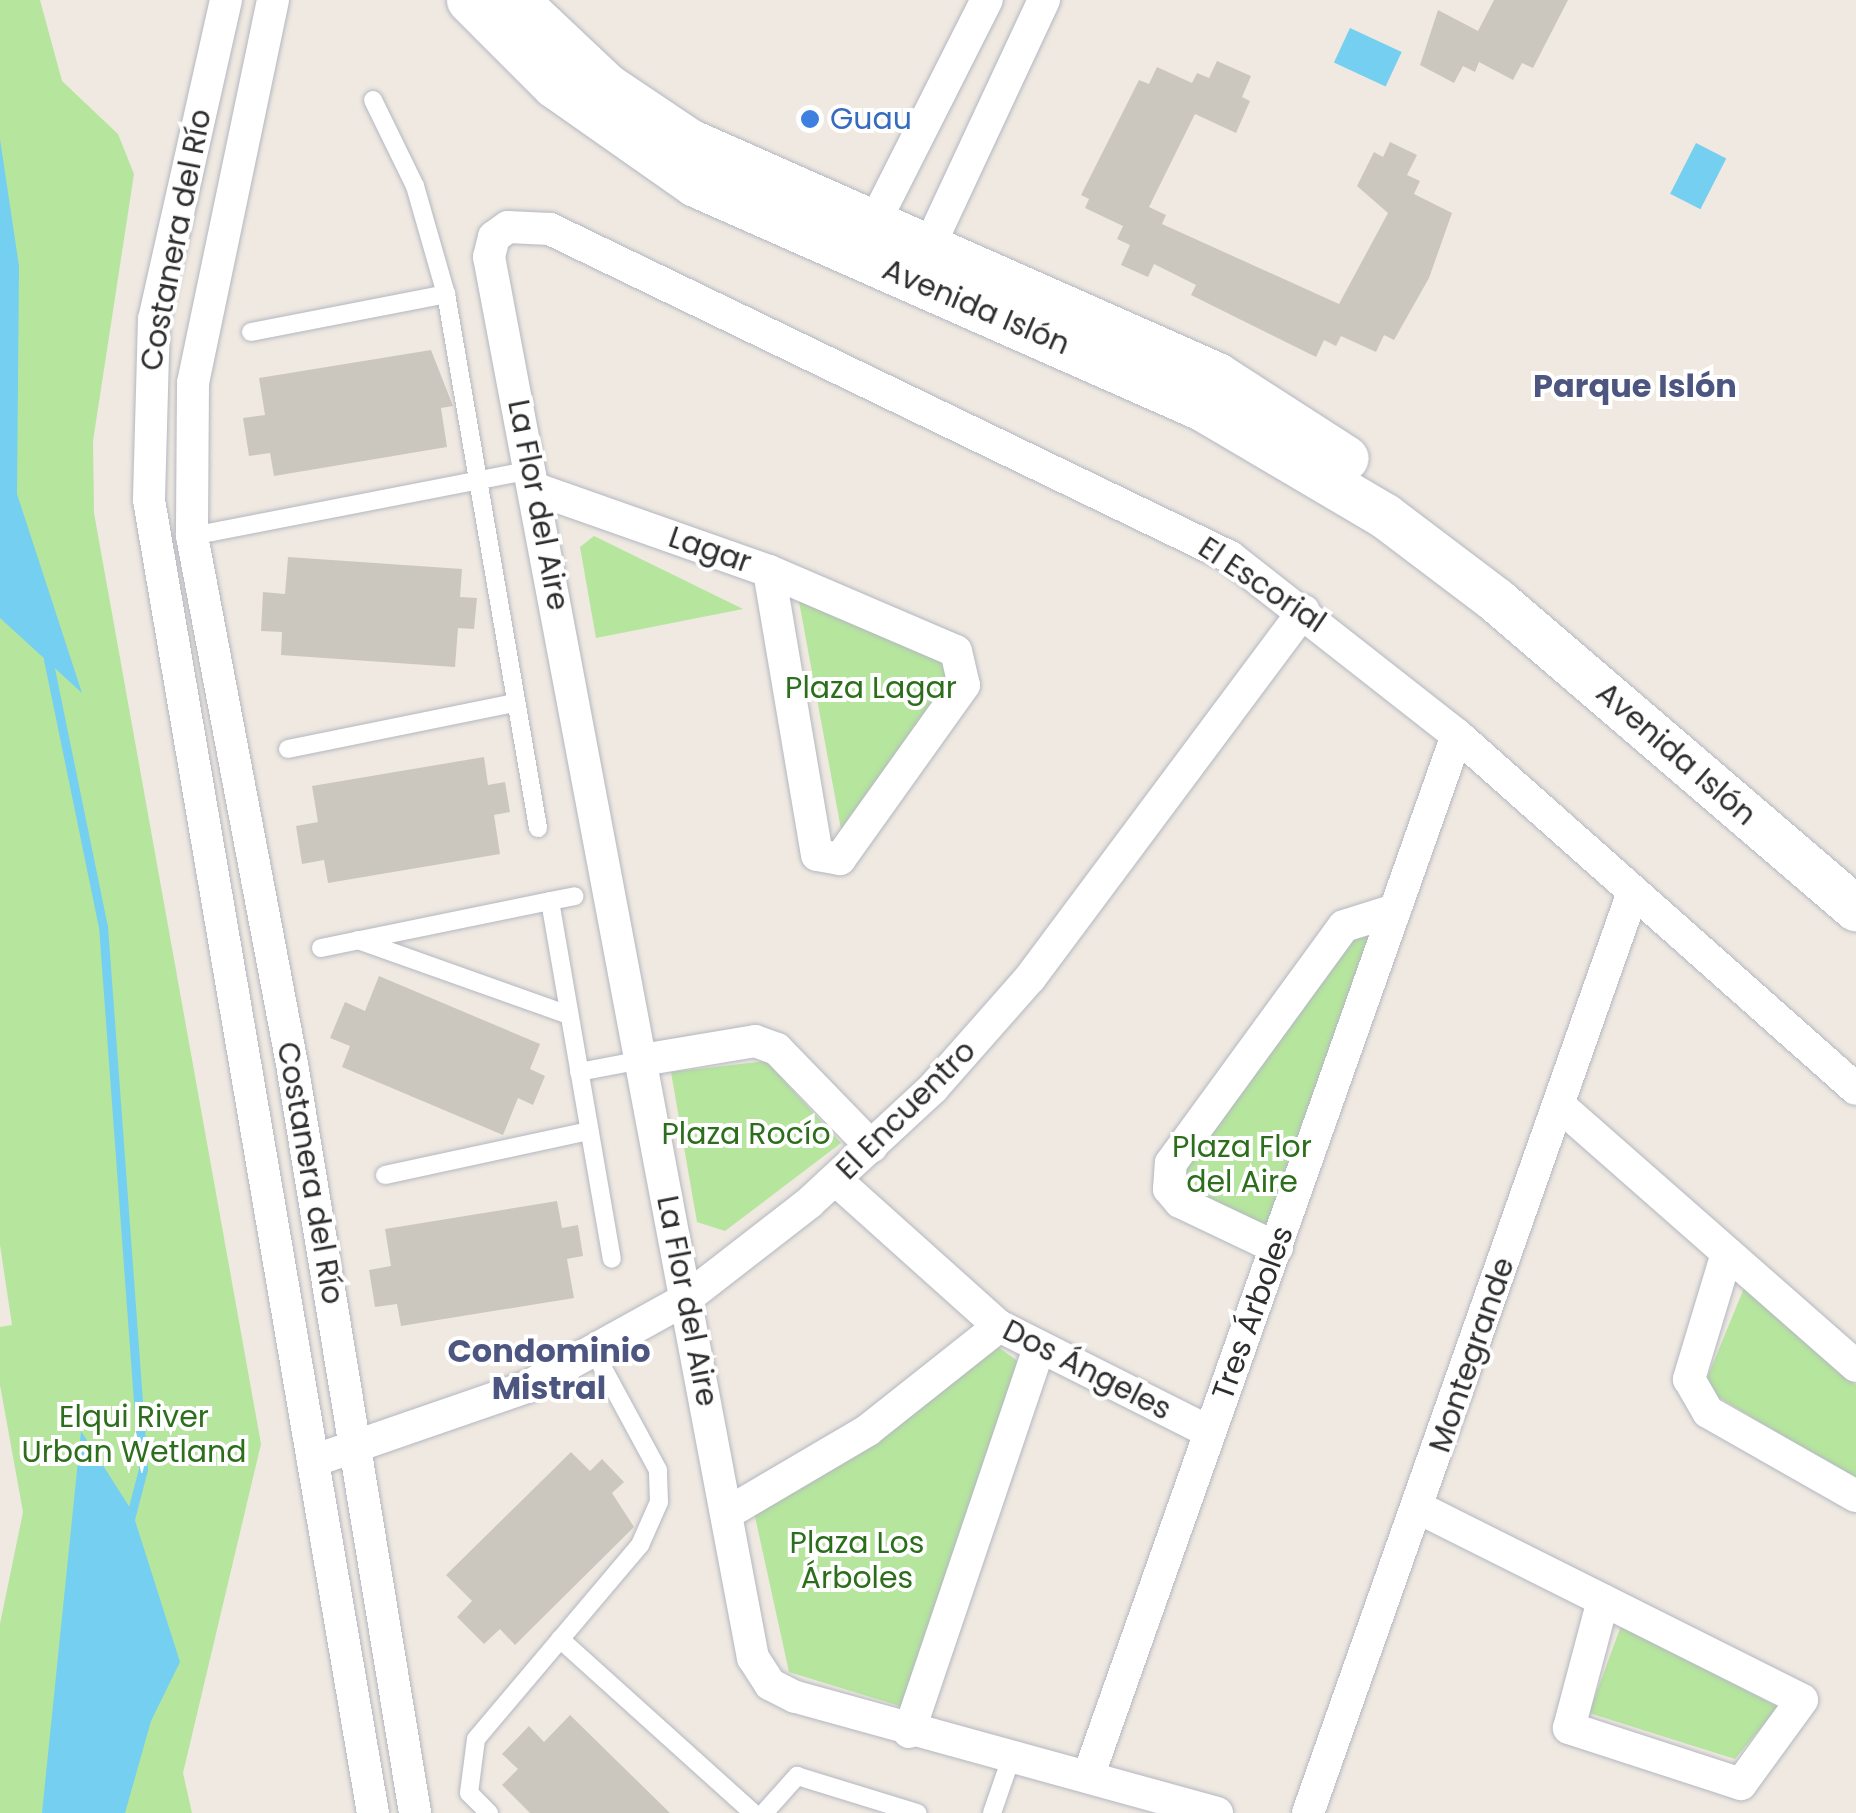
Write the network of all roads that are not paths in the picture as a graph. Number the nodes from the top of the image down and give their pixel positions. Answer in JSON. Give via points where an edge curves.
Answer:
{"nodes":[{"id":1,"x":226,"y":0,"type":"edge"},
{"id":2,"x":273,"y":0,"type":"edge"},
{"id":3,"x":470,"y":0,"type":"edge"},
{"id":4,"x":516,"y":0,"type":"edge"},
{"id":5,"x":987,"y":0,"type":"edge"},
{"id":6,"x":1044,"y":0,"type":"edge"},
{"id":7,"x":373,"y":100,"type":"dead end"},
{"id":8,"x":508,"y":227,"type":"joint"},
{"id":9,"x":866,"y":240,"type":"junction"},
{"id":10,"x":920,"y":264,"type":"junction"},
{"id":11,"x":446,"y":294,"type":"junction"},
{"id":12,"x":251,"y":332,"type":"dead end"},
{"id":13,"x":474,"y":480,"type":"junction"},
{"id":14,"x":534,"y":480,"type":"junction"},
{"id":15,"x":192,"y":536,"type":"junction"},
{"id":16,"x":153,"y":541,"type":"junction"},
{"id":17,"x":770,"y":571,"type":"junction"},
{"id":18,"x":1304,"y":611,"type":"junction"},
{"id":19,"x":516,"y":703,"type":"junction"},
{"id":20,"x":1457,"y":735,"type":"junction"},
{"id":21,"x":288,"y":749,"type":"dead end"},
{"id":22,"x":538,"y":828,"type":"dead end"},
{"id":23,"x":1632,"y":895,"type":"junction"},
{"id":24,"x":575,"y":896,"type":"dead end"},
{"id":25,"x":550,"y":901,"type":"junction"},
{"id":26,"x":1856,"y":909,"type":"edge"},
{"id":27,"x":1395,"y":910,"type":"junction"},
{"id":28,"x":358,"y":940,"type":"junction"},
{"id":29,"x":321,"y":948,"type":"dead end"},
{"id":30,"x":569,"y":1015,"type":"junction"},
{"id":31,"x":642,"y":1060,"type":"junction"},
{"id":32,"x":579,"y":1072,"type":"junction"},
{"id":33,"x":1856,"y":1089,"type":"edge"},
{"id":34,"x":1559,"y":1105,"type":"junction"},
{"id":35,"x":589,"y":1130,"type":"junction"},
{"id":36,"x":872,"y":1147,"type":"junction"},
{"id":37,"x":385,"y":1175,"type":"dead end"},
{"id":38,"x":836,"y":1180,"type":"junction"},
{"id":39,"x":1276,"y":1248,"type":"junction"},
{"id":40,"x":1727,"y":1252,"type":"junction"},
{"id":41,"x":612,"y":1259,"type":"dead end"},
{"id":42,"x":684,"y":1300,"type":"junction"},
{"id":43,"x":999,"y":1326,"type":"junction"},
{"id":44,"x":592,"y":1350,"type":"junction"},
{"id":45,"x":1038,"y":1351,"type":"junction"},
{"id":46,"x":1856,"y":1366,"type":"edge"},
{"id":47,"x":1210,"y":1432,"type":"junction"},
{"id":48,"x":357,"y":1447,"type":"junction"},
{"id":49,"x":313,"y":1461,"type":"junction"},
{"id":50,"x":1856,"y":1496,"type":"edge"},
{"id":51,"x":1419,"y":1508,"type":"junction"},
{"id":52,"x":729,"y":1512,"type":"junction"},
{"id":53,"x":1603,"y":1600,"type":"junction"},
{"id":54,"x":560,"y":1639,"type":"junction"},
{"id":55,"x":910,"y":1732,"type":"junction"},
{"id":56,"x":1006,"y":1771,"type":"junction"},
{"id":57,"x":1088,"y":1778,"type":"junction"},
{"id":58,"x":372,"y":1813,"type":"edge"},
{"id":59,"x":415,"y":1813,"type":"edge"},
{"id":60,"x":488,"y":1813,"type":"edge"},
{"id":61,"x":752,"y":1813,"type":"edge"},
{"id":62,"x":764,"y":1813,"type":"edge"},
{"id":63,"x":917,"y":1813,"type":"edge"},
{"id":64,"x":992,"y":1813,"type":"edge"},
{"id":65,"x":1217,"y":1813,"type":"edge"},
{"id":66,"x":1308,"y":1813,"type":"edge"}],
"edges":[{"from":1,"to":16,"type":"street","name":"Costanera del Río","via":[[154,319],[146,412]]},
{"from":2,"to":15,"type":"street","name":"Costanera del Río","via":[[193,383]]},
{"from":3,"to":9,"type":"main road","name":"Avenida Islón","via":[[554,84],[646,154],[746,212]]},
{"from":4,"to":9,"type":"main road","name":"Avenida Islón","via":[[607,86]]},
{"from":5,"to":9,"type":"street"},
{"from":6,"to":10,"type":"street"},
{"from":7,"to":11,"type":"lane","via":[[415,186]]},
{"from":8,"to":14,"type":"street","name":"La Flor del Aire","via":[[489,256]]},
{"from":8,"to":18,"type":"street","name":"El Escorial","via":[[550,229],[935,410],[1230,557]]},
{"from":9,"to":10,"type":"main road","name":"Avenida Islón"},
{"from":10,"to":26,"type":"main road","name":"Avenida Islón","via":[[1265,442],[1496,600]]},
{"from":11,"to":12,"type":"lane"},
{"from":11,"to":13,"type":"lane"},
{"from":13,"to":14,"type":"lane"},
{"from":13,"to":15,"type":"lane"},
{"from":13,"to":19,"type":"lane"},
{"from":14,"to":17,"type":"street","name":"Lagar"},
{"from":14,"to":31,"type":"street","name":"La Flor del Aire"},
{"from":15,"to":16,"type":"street"},
{"from":15,"to":48,"type":"street","name":"Costanera del Río"},
{"from":16,"to":49,"type":"street","name":"Costanera del Río"},
{"from":17,"to":17,"type":"street","name":"Lagar","via":[[956,651],[964,666],[964,684],[840,859],[818,854]]},
{"from":18,"to":20,"type":"street","name":"El Escorial"},
{"from":18,"to":36,"type":"street","name":"El Encuentro","via":[[1030,978]]},
{"from":19,"to":21,"type":"lane"},
{"from":19,"to":22,"type":"lane"},
{"from":20,"to":23,"type":"street","name":"El Escorial"},
{"from":20,"to":27,"type":"street","name":"Tres Árboles"},
{"from":23,"to":33,"type":"street","name":"El Escorial"},
{"from":23,"to":34,"type":"street","name":"Montegrande"},
{"from":24,"to":25,"type":"lane"},
{"from":25,"to":28,"type":"lane"},
{"from":25,"to":30,"type":"lane"},
{"from":27,"to":39,"type":"street","name":"Tres Árboles"},
{"from":27,"to":39,"type":"street","via":[[1344,926],[1171,1163],[1169,1189],[1180,1202]]},
{"from":28,"to":29,"type":"lane"},
{"from":28,"to":30,"type":"lane"},
{"from":30,"to":32,"type":"lane"},
{"from":31,"to":32,"type":"lane"},
{"from":31,"to":36,"type":"street","via":[[766,1044]]},
{"from":31,"to":42,"type":"street","name":"La Flor del Aire"},
{"from":32,"to":35,"type":"lane"},
{"from":34,"to":40,"type":"street"},
{"from":34,"to":51,"type":"street","name":"Montegrande"},
{"from":35,"to":37,"type":"lane"},
{"from":35,"to":41,"type":"lane"},
{"from":36,"to":38,"type":"street","name":"El Encuentro"},
{"from":38,"to":42,"type":"street","name":"El Encuentro"},
{"from":38,"to":43,"type":"street","name":"Dos Ángeles"},
{"from":39,"to":47,"type":"street","name":"Tres Árboles"},
{"from":40,"to":46,"type":"street"},
{"from":40,"to":50,"type":"street","via":[[1689,1380],[1708,1412]]},
{"from":42,"to":44,"type":"street","name":"El Encuentro"},
{"from":42,"to":52,"type":"street","name":"La Flor del Aire"},
{"from":43,"to":45,"type":"street","name":"Dos Ángeles"},
{"from":43,"to":52,"type":"street","via":[[868,1430]]},
{"from":44,"to":48,"type":"street","name":"El Encuentro","via":[[529,1386]]},
{"from":44,"to":54,"type":"lane","via":[[658,1470],[659,1502],[640,1545]]},
{"from":45,"to":47,"type":"street","name":"Dos Ángeles"},
{"from":45,"to":55,"type":"street"},
{"from":47,"to":57,"type":"street","name":"Tres Árboles"},
{"from":48,"to":49,"type":"street","name":"El Encuentro"},
{"from":48,"to":59,"type":"street","name":"Costanera del Río"},
{"from":49,"to":58,"type":"street","name":"Costanera del Río"},
{"from":51,"to":53,"type":"street"},
{"from":51,"to":66,"type":"street","name":"Montegrande"},
{"from":52,"to":55,"type":"street","name":"La Flor del Aire","via":[[760,1672],[795,1697]]},
{"from":53,"to":53,"type":"street","via":[[1569,1728],[1741,1784],[1802,1700]]},
{"from":54,"to":60,"type":"lane","via":[[476,1739],[469,1792]]},
{"from":54,"to":61,"type":"lane"},
{"from":55,"to":56,"type":"street","name":"La Flor del Aire"},
{"from":56,"to":57,"type":"street","name":"La Flor del Aire"},
{"from":56,"to":64,"type":"lane"},
{"from":57,"to":65,"type":"street","name":"La Flor del Aire"},
{"from":62,"to":63,"type":"lane","via":[[798,1776]]}]}
